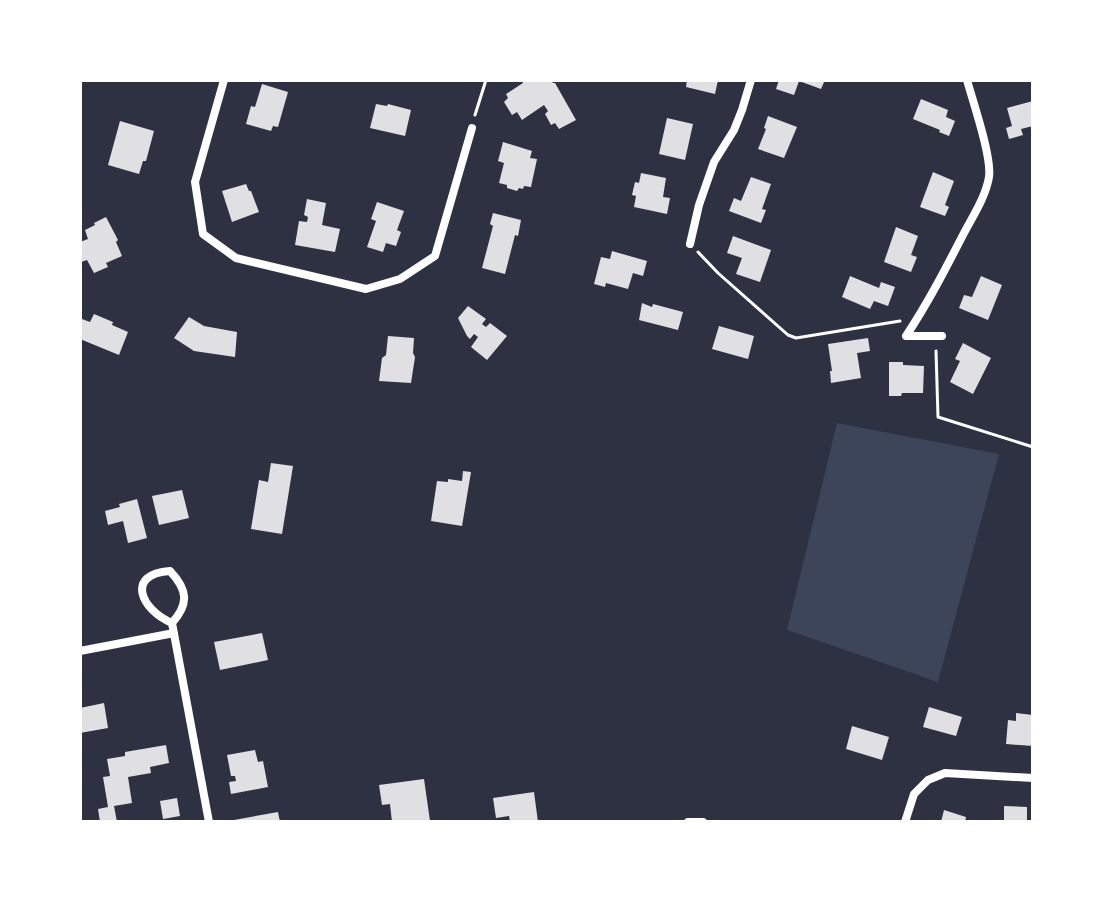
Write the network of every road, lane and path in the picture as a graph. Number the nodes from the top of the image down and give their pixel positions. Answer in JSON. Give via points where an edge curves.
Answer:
{"nodes":[{"id":1,"x":224,"y":80,"type":"edge"},
{"id":2,"x":486,"y":80,"type":"edge"},
{"id":3,"x":751,"y":80,"type":"edge"},
{"id":4,"x":967,"y":80,"type":"edge"},
{"id":5,"x":472,"y":128,"type":"joint"},
{"id":6,"x":690,"y":244,"type":"joint"},
{"id":7,"x":919,"y":316,"type":"junction"},
{"id":8,"x":942,"y":336,"type":"joint"},
{"id":9,"x":1033,"y":447,"type":"edge"},
{"id":10,"x":173,"y":628,"type":"junction"},
{"id":11,"x":80,"y":651,"type":"edge"},
{"id":12,"x":1033,"y":778,"type":"edge"},
{"id":13,"x":209,"y":822,"type":"edge"},
{"id":14,"x":688,"y":822,"type":"edge"},
{"id":15,"x":703,"y":822,"type":"edge"},
{"id":16,"x":905,"y":822,"type":"edge"}],
"edges":[{"from":1,"to":5,"type":"street","via":[[195,182],[203,234],[236,258],[366,289],[400,279],[435,256]]},
{"from":2,"to":5,"type":"path"},
{"from":3,"to":6,"type":"street","via":[[734,130],[714,162]]},
{"from":4,"to":7,"type":"street","via":[[989,178]]},
{"from":6,"to":7,"type":"path","via":[[796,338]]},
{"from":7,"to":8,"type":"street","via":[[906,336]]},
{"from":8,"to":9,"type":"path","via":[[935,353],[938,417]]},
{"from":10,"to":10,"type":"street","via":[[144,599],[145,582],[155,572],[170,571],[181,582],[185,598]]},
{"from":10,"to":11,"type":"street"},
{"from":10,"to":13,"type":"street"},
{"from":12,"to":16,"type":"street","via":[[945,773],[914,794]]},
{"from":14,"to":15,"type":"street"}]}
